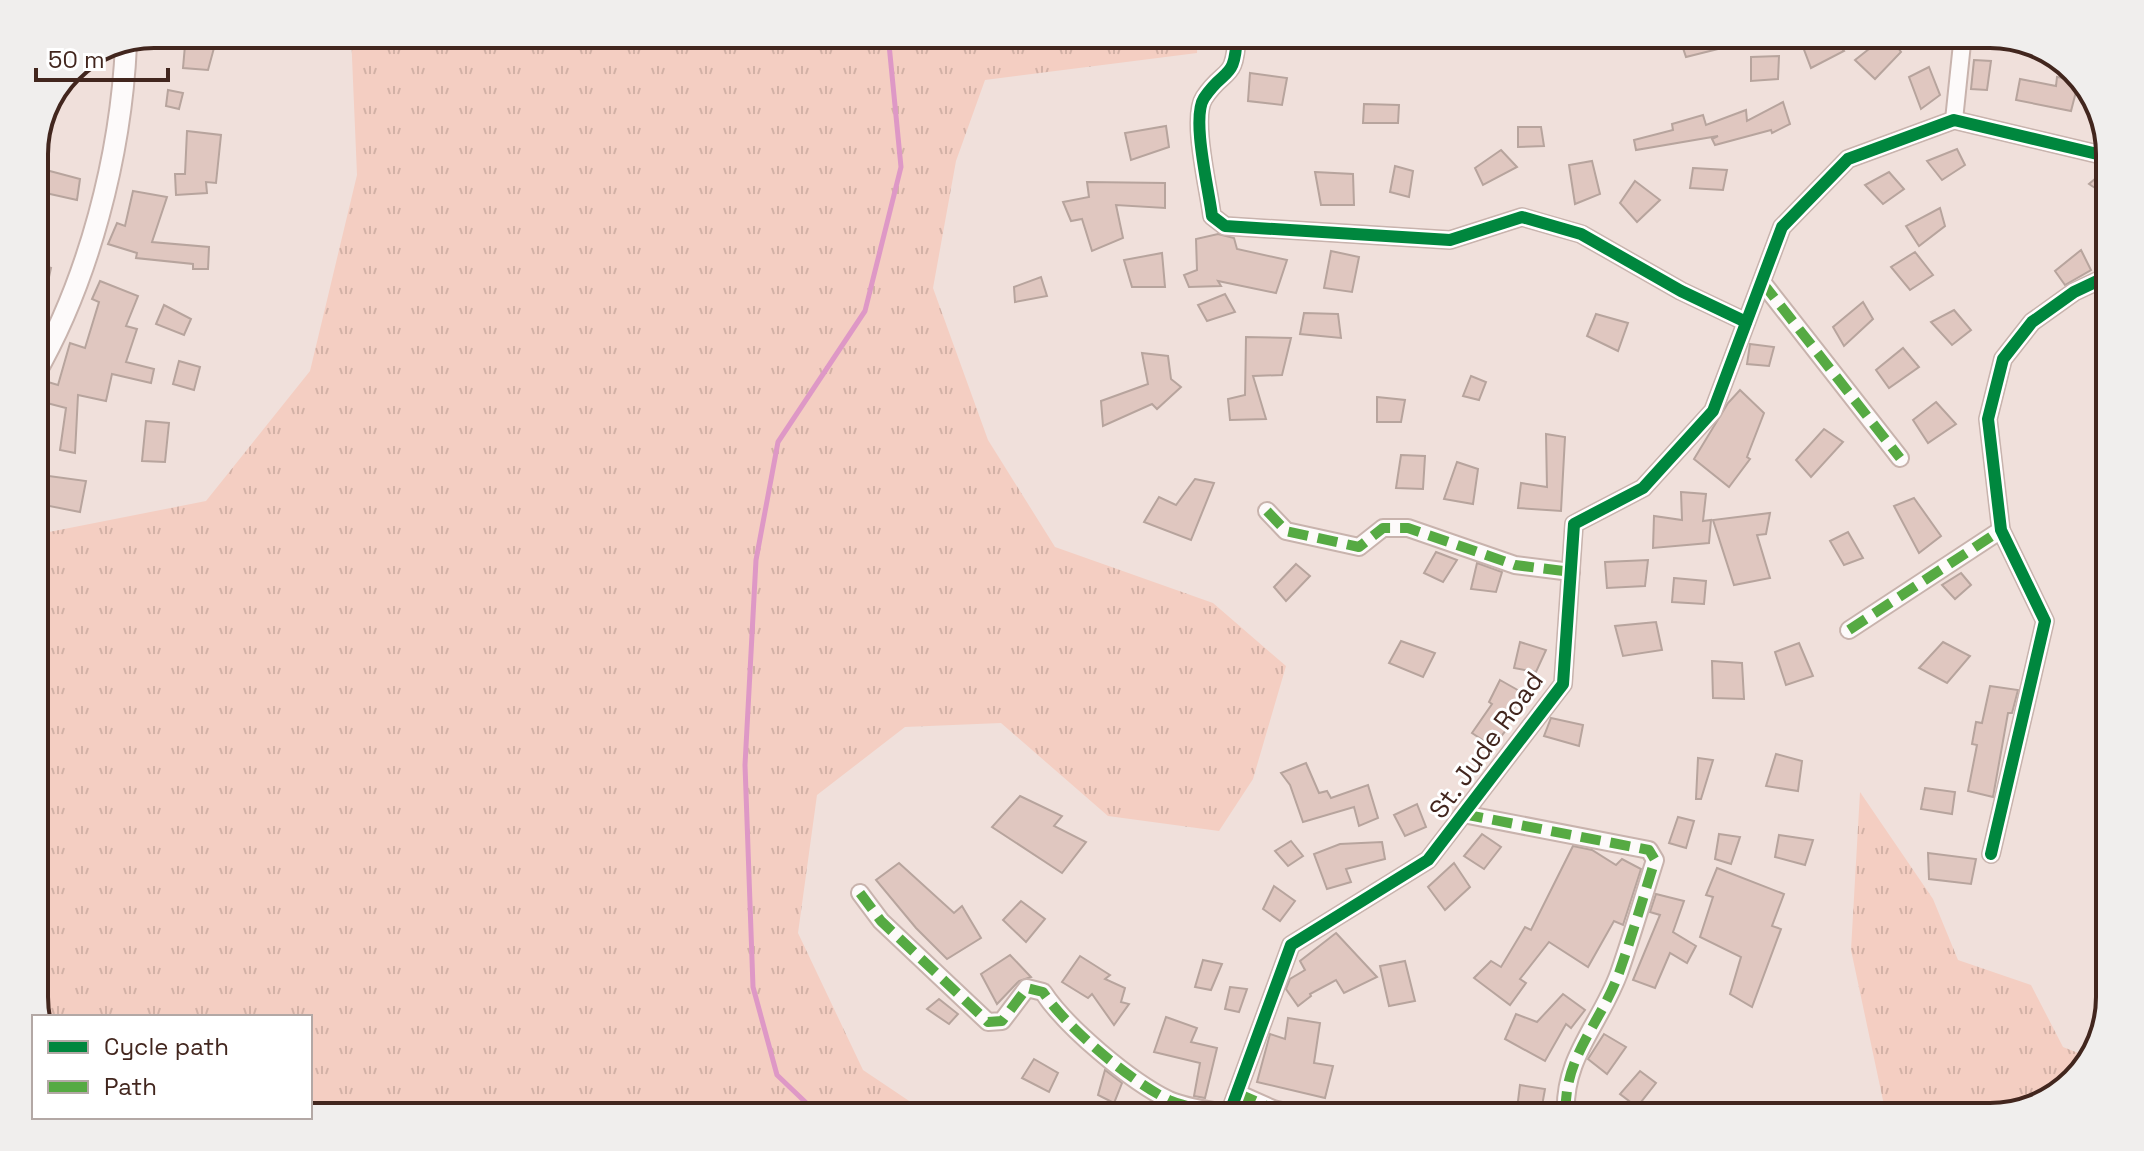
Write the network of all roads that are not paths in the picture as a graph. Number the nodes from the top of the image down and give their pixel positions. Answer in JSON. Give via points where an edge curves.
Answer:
{"nodes":[{"id":1,"x":1236,"y":48,"type":"edge"},
{"id":2,"x":1962,"y":48,"type":"edge"},
{"id":3,"x":125,"y":53,"type":"edge"},
{"id":4,"x":1954,"y":120,"type":"junction"},
{"id":5,"x":2096,"y":154,"type":"edge"},
{"id":6,"x":1762,"y":282,"type":"junction"},
{"id":7,"x":2096,"y":282,"type":"edge"},
{"id":8,"x":1746,"y":322,"type":"junction"},
{"id":9,"x":48,"y":351,"type":"edge"},
{"id":10,"x":1900,"y":458,"type":"dead end"},
{"id":11,"x":1267,"y":511,"type":"dead end"},
{"id":12,"x":2001,"y":530,"type":"junction"},
{"id":13,"x":1571,"y":572,"type":"junction"},
{"id":14,"x":1849,"y":630,"type":"dead end"},
{"id":15,"x":1463,"y":814,"type":"junction"},
{"id":16,"x":1991,"y":854,"type":"dead end"},
{"id":17,"x":860,"y":893,"type":"dead end"},
{"id":18,"x":1237,"y":1093,"type":"junction"},
{"id":19,"x":1181,"y":1103,"type":"edge"},
{"id":20,"x":1234,"y":1103,"type":"edge"},
{"id":21,"x":1260,"y":1103,"type":"edge"},
{"id":22,"x":1565,"y":1103,"type":"edge"}],
"edges":[{"from":1,"to":8,"type":"street","via":[[1230,74],[1204,98],[1199,114],[1212,216],[1225,226],[1450,240],[1522,217],[1581,234]]},
{"from":2,"to":4,"type":"street"},
{"from":3,"to":9,"type":"street","via":[[120,128],[82,274]]},
{"from":4,"to":5,"type":"street"},
{"from":4,"to":6,"type":"street","name":"St. Jude Road","via":[[1848,159],[1782,227]]},
{"from":6,"to":8,"type":"street","name":"St. Jude Road"},
{"from":6,"to":10,"type":"street"},
{"from":7,"to":12,"type":"street","via":[[2032,322],[2003,359],[1988,419]]},
{"from":8,"to":13,"type":"street","name":"St. Jude Road","via":[[1713,411],[1643,488],[1574,524]]},
{"from":11,"to":13,"type":"street","via":[[1286,531],[1359,547],[1383,528],[1408,528],[1515,565]]},
{"from":12,"to":14,"type":"street"},
{"from":12,"to":16,"type":"street","via":[[2045,621]]},
{"from":13,"to":15,"type":"street","name":"St. Jude Road","via":[[1563,684]]},
{"from":15,"to":18,"type":"street","name":"St. Jude Road","via":[[1428,860],[1291,945]]},
{"from":15,"to":22,"type":"street","via":[[1649,850],[1655,860],[1618,976],[1570,1068]]},
{"from":17,"to":19,"type":"street","via":[[881,921],[988,1022],[1002,1021],[1027,988],[1043,992],[1057,1013],[1092,1043]]},
{"from":18,"to":20,"type":"street","name":"St. Jude Road"},
{"from":18,"to":21,"type":"street"}]}
